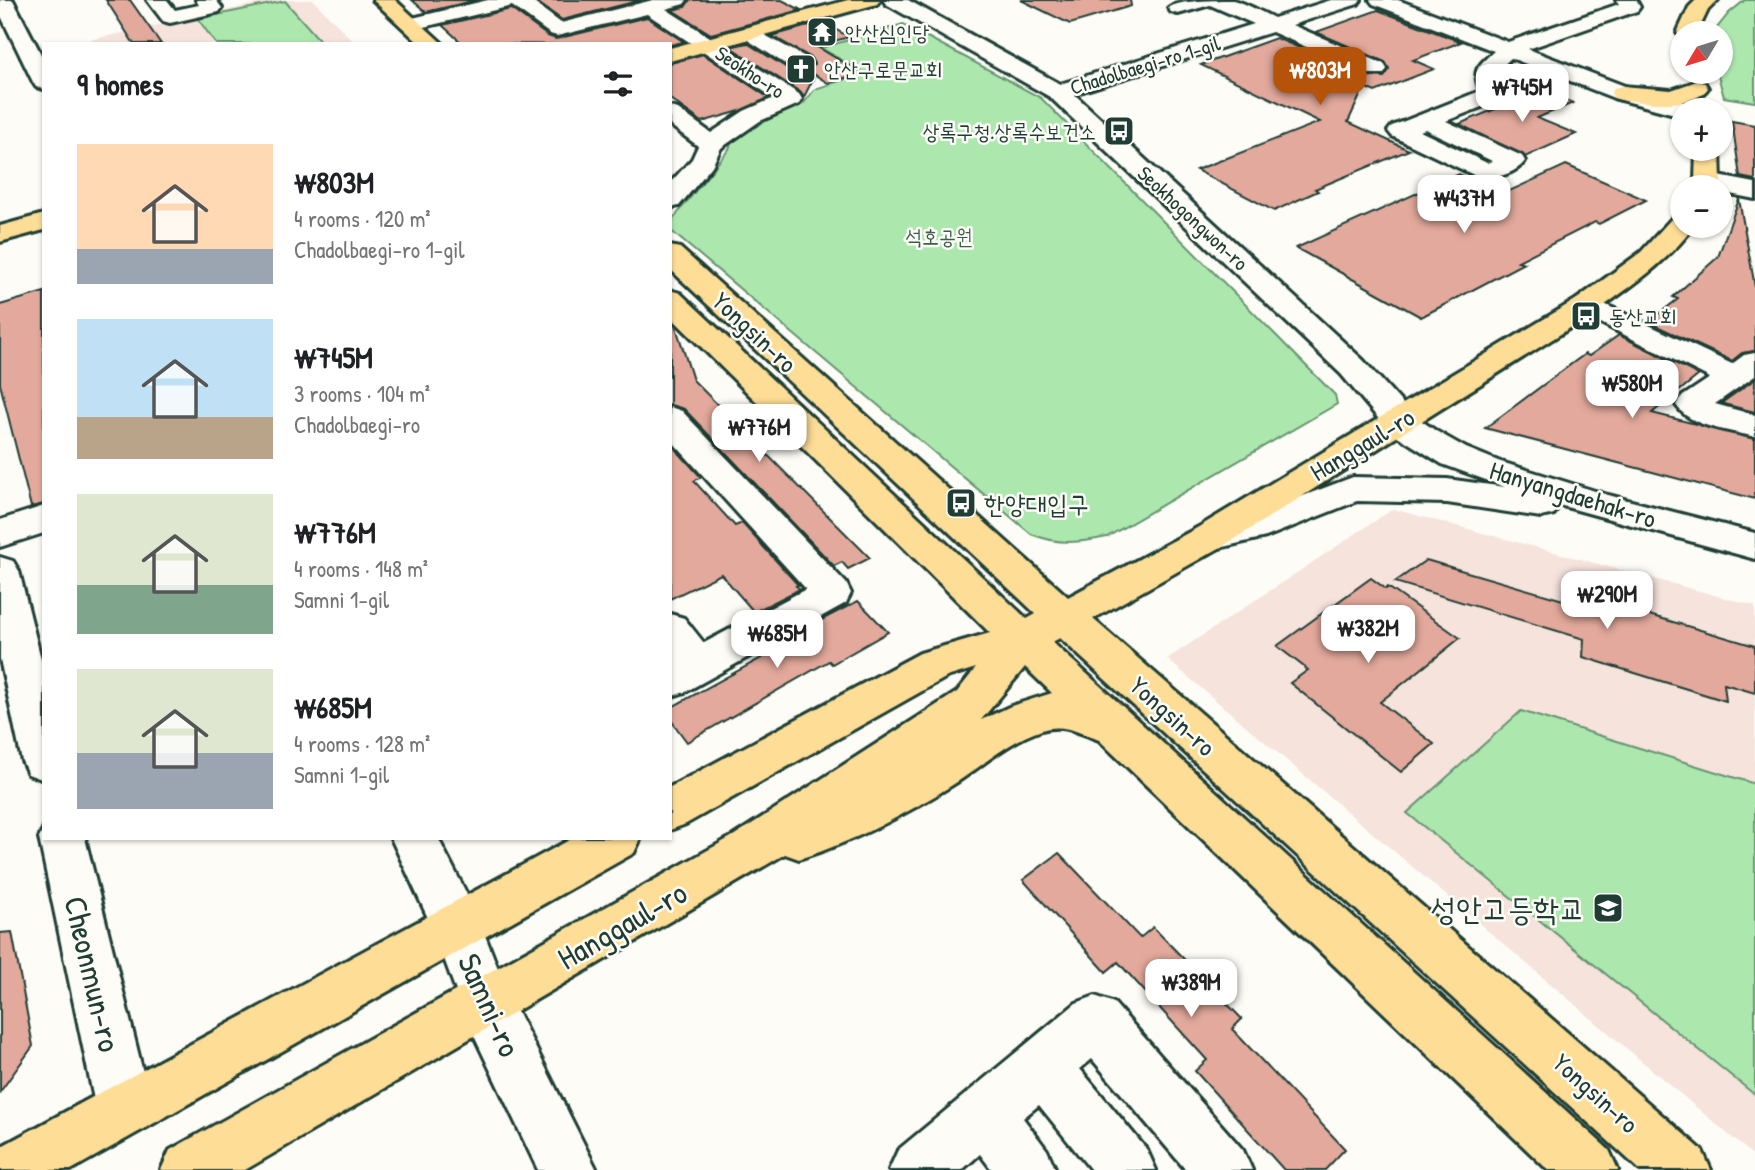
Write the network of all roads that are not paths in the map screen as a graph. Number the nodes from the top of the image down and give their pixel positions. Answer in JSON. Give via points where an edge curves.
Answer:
{"nodes":[{"id":1,"x":158,"y":0,"type":"edge"},
{"id":2,"x":206,"y":0,"type":"edge"},
{"id":3,"x":383,"y":0,"type":"edge"},
{"id":4,"x":515,"y":0,"type":"edge"},
{"id":5,"x":677,"y":0,"type":"edge"},
{"id":6,"x":835,"y":0,"type":"edge"},
{"id":7,"x":870,"y":0,"type":"edge"},
{"id":8,"x":893,"y":0,"type":"edge"},
{"id":9,"x":1204,"y":0,"type":"edge"},
{"id":10,"x":1216,"y":0,"type":"edge"},
{"id":11,"x":1351,"y":0,"type":"edge"},
{"id":12,"x":1380,"y":0,"type":"edge"},
{"id":13,"x":1626,"y":0,"type":"edge"},
{"id":14,"x":1708,"y":0,"type":"edge"},
{"id":15,"x":5,"y":1,"type":"edge"},
{"id":16,"x":650,"y":7,"type":"junction"},
{"id":17,"x":1178,"y":8,"type":"dead end"},
{"id":18,"x":1693,"y":21,"type":"edge"},
{"id":19,"x":411,"y":24,"type":"junction"},
{"id":20,"x":1273,"y":24,"type":"junction"},
{"id":21,"x":750,"y":33,"type":"junction"},
{"id":22,"x":703,"y":41,"type":"junction"},
{"id":23,"x":431,"y":42,"type":"edge"},
{"id":24,"x":672,"y":46,"type":"edge"},
{"id":25,"x":1508,"y":49,"type":"junction"},
{"id":26,"x":672,"y":54,"type":"edge"},
{"id":27,"x":801,"y":64,"type":"dead end"},
{"id":28,"x":1376,"y":69,"type":"dead end"},
{"id":29,"x":42,"y":78,"type":"edge"},
{"id":30,"x":1697,"y":90,"type":"edge"},
{"id":31,"x":1058,"y":92,"type":"junction"},
{"id":32,"x":1622,"y":93,"type":"junction"},
{"id":33,"x":1670,"y":106,"type":"edge"},
{"id":34,"x":672,"y":115,"type":"edge"},
{"id":35,"x":1670,"y":119,"type":"edge"},
{"id":36,"x":1426,"y":121,"type":"dead end"},
{"id":37,"x":711,"y":144,"type":"junction"},
{"id":38,"x":1733,"y":188,"type":"edge"},
{"id":39,"x":1755,"y":191,"type":"edge"},
{"id":40,"x":672,"y":198,"type":"edge"},
{"id":41,"x":42,"y":210,"type":"edge"},
{"id":42,"x":0,"y":220,"type":"edge"},
{"id":43,"x":42,"y":223,"type":"edge"},
{"id":44,"x":0,"y":234,"type":"edge"},
{"id":45,"x":1672,"y":238,"type":"edge"},
{"id":46,"x":672,"y":256,"type":"edge"},
{"id":47,"x":672,"y":301,"type":"edge"},
{"id":48,"x":1587,"y":305,"type":"junction"},
{"id":49,"x":1743,"y":369,"type":"edge"},
{"id":50,"x":672,"y":420,"type":"edge"},
{"id":51,"x":1400,"y":422,"type":"junction"},
{"id":52,"x":1755,"y":426,"type":"edge"},
{"id":53,"x":1603,"y":506,"type":"junction"},
{"id":54,"x":42,"y":520,"type":"edge"},
{"id":55,"x":0,"y":534,"type":"edge"},
{"id":56,"x":1210,"y":537,"type":"junction"},
{"id":57,"x":1755,"y":546,"type":"edge"},
{"id":58,"x":0,"y":571,"type":"edge"},
{"id":59,"x":1044,"y":628,"type":"junction"},
{"id":60,"x":672,"y":635,"type":"edge"},
{"id":61,"x":684,"y":672,"type":"edge"},
{"id":62,"x":1114,"y":727,"type":"junction"},
{"id":63,"x":42,"y":752,"type":"edge"},
{"id":64,"x":672,"y":809,"type":"edge"},
{"id":65,"x":61,"y":840,"type":"edge"},
{"id":66,"x":415,"y":840,"type":"edge"},
{"id":67,"x":614,"y":840,"type":"edge"},
{"id":68,"x":750,"y":851,"type":"junction"},
{"id":69,"x":457,"y":927,"type":"junction"},
{"id":70,"x":485,"y":1003,"type":"junction"},
{"id":71,"x":1042,"y":1066,"type":"junction"},
{"id":72,"x":124,"y":1109,"type":"junction"},
{"id":73,"x":985,"y":1114,"type":"junction"},
{"id":74,"x":15,"y":1170,"type":"edge"},
{"id":75,"x":190,"y":1170,"type":"edge"},
{"id":76,"x":568,"y":1170,"type":"edge"},
{"id":77,"x":918,"y":1170,"type":"edge"},
{"id":78,"x":1027,"y":1170,"type":"edge"},
{"id":79,"x":1127,"y":1170,"type":"edge"},
{"id":80,"x":1223,"y":1170,"type":"edge"},
{"id":81,"x":1589,"y":1170,"type":"edge"},
{"id":82,"x":1682,"y":1170,"type":"edge"}],
"edges":[{"from":1,"to":2,"type":"street","via":[[170,17],[212,8]]},
{"from":3,"to":19,"type":"main road"},
{"from":4,"to":16,"type":"street","via":[[557,30]]},
{"from":4,"to":19,"type":"street"},
{"from":5,"to":16,"type":"street"},
{"from":6,"to":22,"type":"main road","name":"Seokho-ro"},
{"from":7,"to":21,"type":"main road","name":"Seokho-ro"},
{"from":8,"to":31,"type":"street","name":"Seokhogongwon-ro"},
{"from":9,"to":17,"type":"street"},
{"from":10,"to":20,"type":"street"},
{"from":11,"to":20,"type":"street","name":"Chadolbaegi-ro 1-gil"},
{"from":12,"to":25,"type":"street"},
{"from":13,"to":25,"type":"street","via":[[1630,7]]},
{"from":14,"to":18,"type":"main road"},
{"from":15,"to":29,"type":"street"},
{"from":16,"to":22,"type":"street"},
{"from":19,"to":23,"type":"main road"},
{"from":20,"to":28,"type":"street"},
{"from":20,"to":31,"type":"street","name":"Chadolbaegi-ro 1-gil"},
{"from":21,"to":22,"type":"main road","name":"Seokho-ro"},
{"from":21,"to":27,"type":"street"},
{"from":22,"to":24,"type":"main road","name":"Seokho-ro"},
{"from":22,"to":26,"type":"main road","name":"Seokho-ro"},
{"from":22,"to":37,"type":"street","name":"Seokho-ro","via":[[791,99],[752,116]]},
{"from":25,"to":32,"type":"street"},
{"from":25,"to":36,"type":"street","via":[[1488,68],[1489,96]]},
{"from":30,"to":32,"type":"main road","via":[[1673,97]]},
{"from":31,"to":51,"type":"street","name":"Seokhogongwon-ro","via":[[1352,367]]},
{"from":32,"to":33,"type":"street"},
{"from":32,"to":35,"type":"main road"},
{"from":34,"to":37,"type":"street"},
{"from":37,"to":40,"type":"street","via":[[703,161]]},
{"from":38,"to":39,"type":"street"},
{"from":41,"to":42,"type":"main road"},
{"from":43,"to":44,"type":"main road"},
{"from":45,"to":48,"type":"main road","name":"Hanggaul-ro"},
{"from":46,"to":59,"type":"main road","name":"Yongsin-ro"},
{"from":47,"to":59,"type":"main road","name":"Yongsin-ro","via":[[925,547]]},
{"from":48,"to":49,"type":"street"},
{"from":48,"to":51,"type":"main road","name":"Hanggaul-ro"},
{"from":49,"to":52,"type":"street","via":[[1692,405],[1707,414]]},
{"from":50,"to":61,"type":"street","via":[[832,593]]},
{"from":51,"to":53,"type":"street","name":"Hanyangdaehak-ro","via":[[1454,456]]},
{"from":51,"to":56,"type":"main road","name":"Hanggaul-ro"},
{"from":53,"to":56,"type":"street","via":[[1539,505],[1447,491],[1353,489],[1266,524]]},
{"from":53,"to":57,"type":"street","name":"Hanyangdaehak-ro"},
{"from":54,"to":55,"type":"street"},
{"from":56,"to":59,"type":"main road","name":"Hanggaul-ro"},
{"from":58,"to":63,"type":"street"},
{"from":59,"to":62,"type":"main road"},
{"from":59,"to":64,"type":"main road","name":"Hanggaul-ro","via":[[935,664]]},
{"from":59,"to":68,"type":"main road","name":"Hanggaul-ro","via":[[972,704]]},
{"from":59,"to":82,"type":"main road","name":"Yongsin-ro"},
{"from":60,"to":61,"type":"street"},
{"from":62,"to":68,"type":"main road","via":[[1076,713],[1041,714],[850,818]]},
{"from":62,"to":81,"type":"main road"},
{"from":65,"to":72,"type":"street","name":"Cheonmun-ro"},
{"from":66,"to":69,"type":"street","name":"Samni-ro"},
{"from":67,"to":69,"type":"main road"},
{"from":68,"to":70,"type":"main road","name":"Hanggaul-ro"},
{"from":69,"to":70,"type":"street","name":"Samni-ro"},
{"from":69,"to":72,"type":"main road"},
{"from":70,"to":75,"type":"main road","name":"Hanggaul-ro"},
{"from":70,"to":76,"type":"street","name":"Samni-ro"},
{"from":71,"to":73,"type":"street"},
{"from":71,"to":79,"type":"street"},
{"from":71,"to":80,"type":"street","via":[[1095,1022]]},
{"from":72,"to":74,"type":"main road"},
{"from":73,"to":77,"type":"street"},
{"from":73,"to":78,"type":"street"}]}
